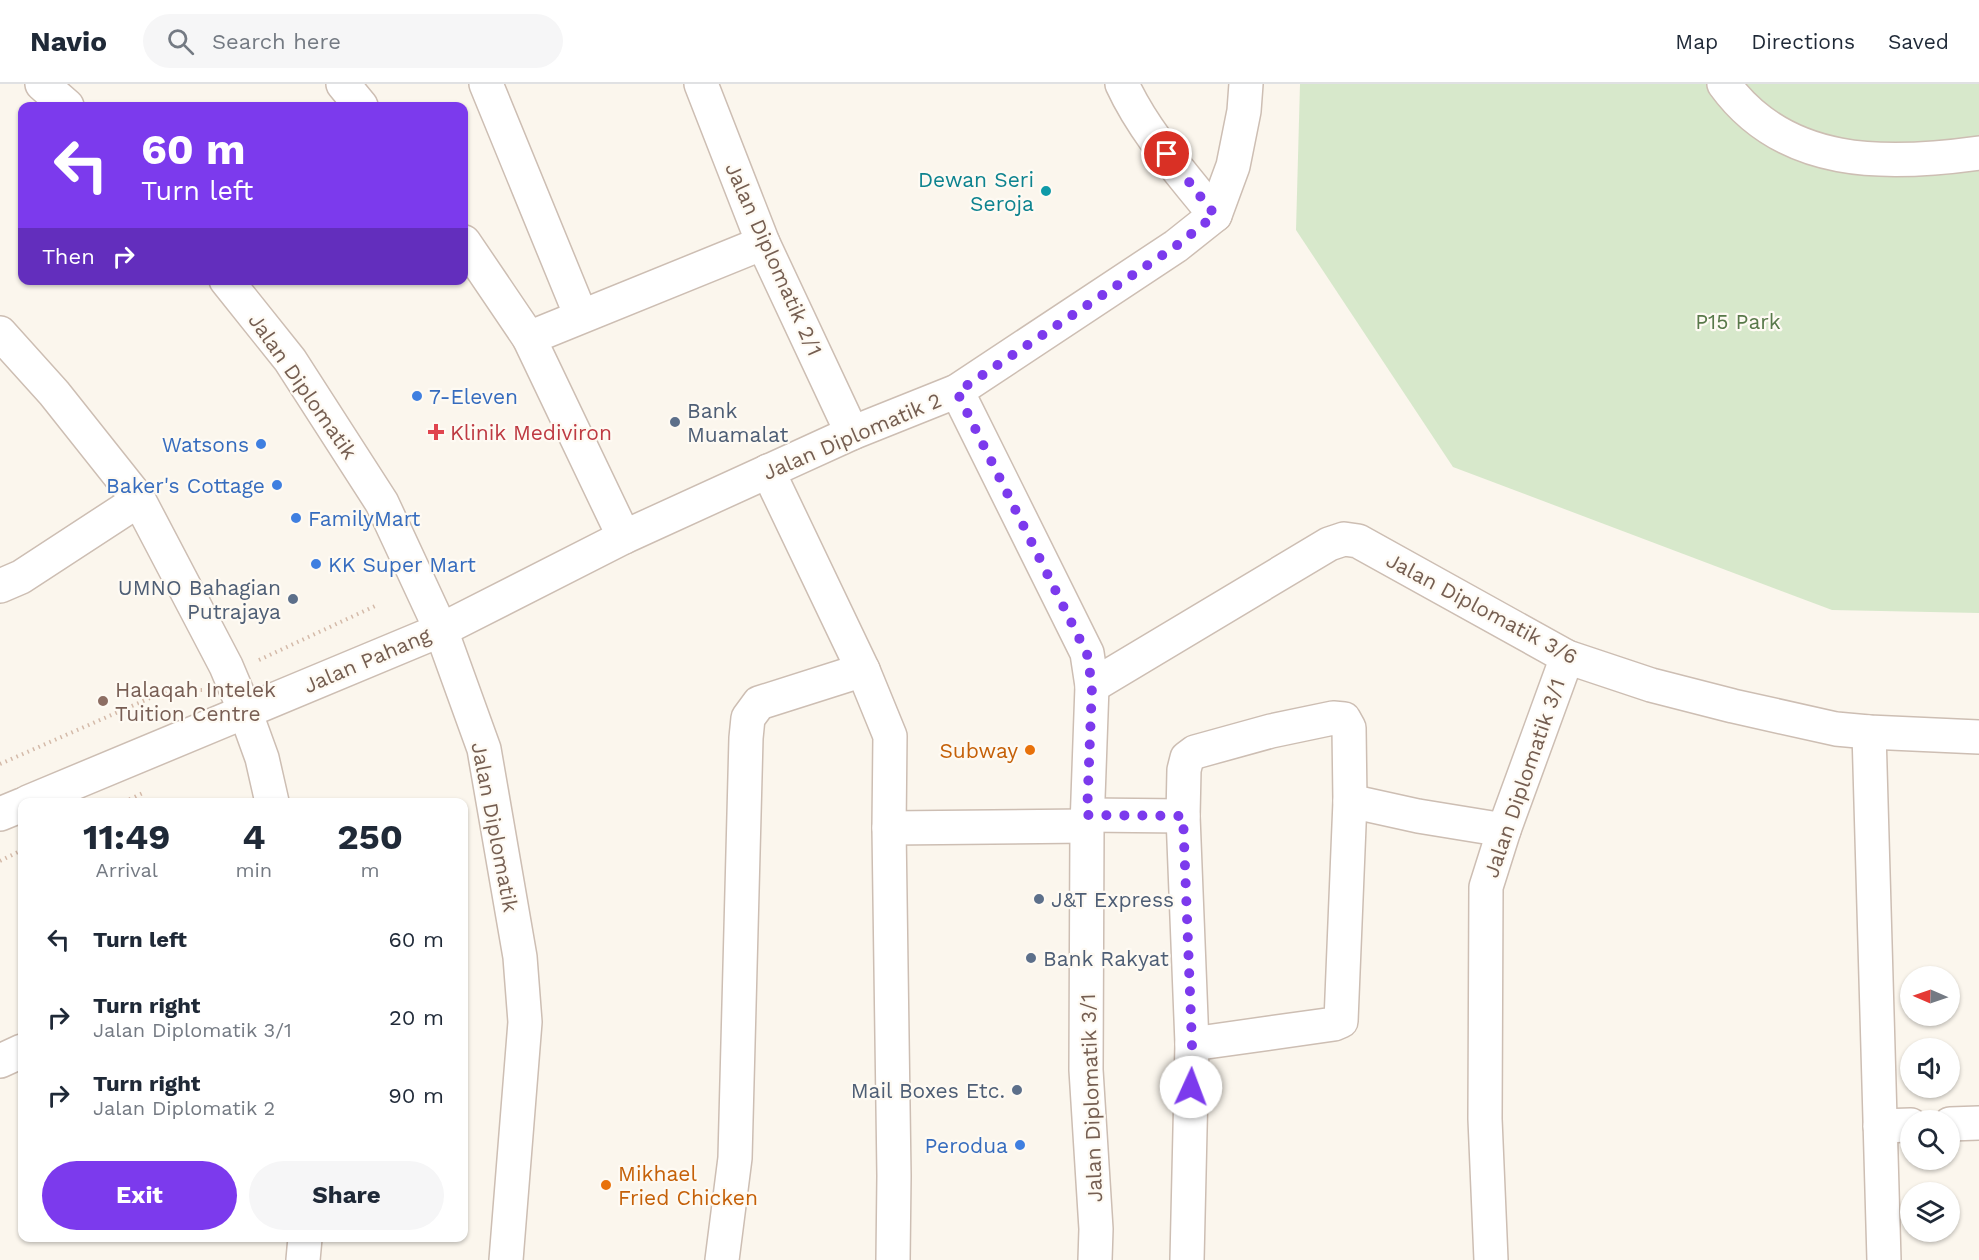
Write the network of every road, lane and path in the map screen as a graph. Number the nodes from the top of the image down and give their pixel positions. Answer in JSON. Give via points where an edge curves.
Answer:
{"nodes":[{"id":1,"x":42,"y":84,"type":"edge"},
{"id":2,"x":343,"y":84,"type":"edge"},
{"id":3,"x":486,"y":84,"type":"edge"},
{"id":4,"x":701,"y":84,"type":"edge"},
{"id":5,"x":1122,"y":84,"type":"edge"},
{"id":6,"x":1246,"y":84,"type":"edge"},
{"id":7,"x":1724,"y":84,"type":"edge"},
{"id":8,"x":62,"y":102,"type":"edge"},
{"id":9,"x":359,"y":102,"type":"edge"},
{"id":10,"x":1979,"y":153,"type":"edge"},
{"id":11,"x":1215,"y":215,"type":"junction"},
{"id":12,"x":763,"y":243,"type":"junction"},
{"id":13,"x":468,"y":248,"type":"edge"},
{"id":14,"x":230,"y":285,"type":"edge"},
{"id":15,"x":581,"y":316,"type":"junction"},
{"id":16,"x":0,"y":333,"type":"edge"},
{"id":17,"x":529,"y":338,"type":"junction"},
{"id":18,"x":957,"y":392,"type":"junction"},
{"id":19,"x":852,"y":433,"type":"junction"},
{"id":20,"x":768,"y":471,"type":"junction"},
{"id":21,"x":139,"y":500,"type":"junction"},
{"id":22,"x":624,"y":537,"type":"junction"},
{"id":23,"x":0,"y":586,"type":"edge"},
{"id":24,"x":375,"y":606,"type":"dead end"},
{"id":25,"x":441,"y":630,"type":"junction"},
{"id":26,"x":1567,"y":657,"type":"junction"},
{"id":27,"x":257,"y":661,"type":"dead end"},
{"id":28,"x":863,"y":670,"type":"junction"},
{"id":29,"x":1092,"y":686,"type":"junction"},
{"id":30,"x":203,"y":690,"type":"dead end"},
{"id":31,"x":245,"y":711,"type":"junction"},
{"id":32,"x":1869,"y":732,"type":"junction"},
{"id":33,"x":1979,"y":737,"type":"edge"},
{"id":34,"x":0,"y":764,"type":"edge"},
{"id":35,"x":38,"y":798,"type":"edge"},
{"id":36,"x":271,"y":798,"type":"edge"},
{"id":37,"x":1350,"y":801,"type":"junction"},
{"id":38,"x":18,"y":807,"type":"edge"},
{"id":39,"x":0,"y":814,"type":"edge"},
{"id":40,"x":1183,"y":816,"type":"junction"},
{"id":41,"x":1087,"y":821,"type":"junction"},
{"id":42,"x":889,"y":828,"type":"junction"},
{"id":43,"x":1504,"y":830,"type":"junction"},
{"id":44,"x":18,"y":852,"type":"edge"},
{"id":45,"x":0,"y":861,"type":"edge"},
{"id":46,"x":1192,"y":1044,"type":"junction"},
{"id":47,"x":18,"y":1053,"type":"edge"},
{"id":48,"x":0,"y":1061,"type":"edge"},
{"id":49,"x":1979,"y":1123,"type":"edge"},
{"id":50,"x":1960,"y":1124,"type":"edge"},
{"id":51,"x":1895,"y":1126,"type":"edge"},
{"id":52,"x":305,"y":1242,"type":"edge"},
{"id":53,"x":303,"y":1260,"type":"edge"},
{"id":54,"x":506,"y":1260,"type":"edge"},
{"id":55,"x":722,"y":1260,"type":"edge"},
{"id":56,"x":893,"y":1260,"type":"edge"},
{"id":57,"x":1095,"y":1260,"type":"edge"},
{"id":58,"x":1187,"y":1260,"type":"edge"},
{"id":59,"x":1491,"y":1260,"type":"edge"},
{"id":60,"x":1884,"y":1260,"type":"edge"}],
"edges":[{"from":1,"to":8,"type":"street"},
{"from":2,"to":9,"type":"street"},
{"from":3,"to":15,"type":"street"},
{"from":4,"to":12,"type":"street","name":"Jalan Diplomatik 2/1"},
{"from":5,"to":11,"type":"street","via":[[1155,139]]},
{"from":6,"to":11,"type":"street","via":[[1233,166]]},
{"from":7,"to":10,"type":"street","via":[[1764,124],[1796,144],[1890,161]]},
{"from":11,"to":18,"type":"street","name":"Jalan Diplomatik 2","via":[[1176,246]]},
{"from":12,"to":15,"type":"street"},
{"from":12,"to":19,"type":"street","name":"Jalan Diplomatik 2/1"},
{"from":13,"to":17,"type":"street"},
{"from":14,"to":25,"type":"street","name":"Jalan Diplomatik","via":[[290,360],[382,503]]},
{"from":15,"to":17,"type":"street"},
{"from":16,"to":21,"type":"street","via":[[54,393]]},
{"from":17,"to":22,"type":"street"},
{"from":18,"to":19,"type":"street","name":"Jalan Diplomatik 2"},
{"from":18,"to":29,"type":"street","name":"Jalan Diplomatik 3/1","via":[[1087,654]]},
{"from":19,"to":20,"type":"street","name":"Jalan Diplomatik 2"},
{"from":20,"to":22,"type":"street","name":"Jalan Diplomatik 2"},
{"from":20,"to":28,"type":"street"},
{"from":21,"to":23,"type":"street","via":[[21,577]]},
{"from":21,"to":31,"type":"street","via":[[226,666]]},
{"from":22,"to":25,"type":"street","name":"Jalan Diplomatik 2"},
{"from":24,"to":27,"type":"path"},
{"from":25,"to":31,"type":"street","name":"Jalan Pahang"},
{"from":25,"to":54,"type":"street","name":"Jalan Diplomatik","via":[[484,749],[520,957],[525,1022]]},
{"from":26,"to":29,"type":"street","name":"Jalan Diplomatik 3/6","via":[[1358,541],[1344,539],[1329,544]]},
{"from":26,"to":32,"type":"street","name":"Jalan Diplomatik 3/6","via":[[1733,706],[1836,729]]},
{"from":26,"to":43,"type":"street","name":"Jalan Diplomatik 3/1"},
{"from":28,"to":42,"type":"street","via":[[890,736]]},
{"from":28,"to":55,"type":"street","via":[[759,703],[748,718],[735,1158]]},
{"from":29,"to":41,"type":"street","name":"Jalan Diplomatik 3/1"},
{"from":30,"to":34,"type":"path","via":[[166,692]]},
{"from":31,"to":35,"type":"street","name":"Jalan Pahang"},
{"from":31,"to":36,"type":"street"},
{"from":32,"to":33,"type":"street","name":"Jalan Diplomatik 3/6"},
{"from":32,"to":51,"type":"street"},
{"from":37,"to":40,"type":"street","via":[[1349,728],[1344,719],[1333,718],[1271,730],[1195,752],[1187,758],[1184,770]]},
{"from":37,"to":43,"type":"street"},
{"from":37,"to":46,"type":"street","via":[[1341,1021]]},
{"from":38,"to":39,"type":"street"},
{"from":40,"to":41,"type":"street"},
{"from":40,"to":46,"type":"street"},
{"from":41,"to":42,"type":"street"},
{"from":41,"to":57,"type":"street","name":"Jalan Diplomatik 3/1","via":[[1086,1070]]},
{"from":42,"to":56,"type":"street"},
{"from":43,"to":59,"type":"street","name":"Jalan Diplomatik 3/1","via":[[1485,897],[1485,1119]]},
{"from":44,"to":45,"type":"path"},
{"from":46,"to":58,"type":"street"},
{"from":47,"to":48,"type":"street"},
{"from":49,"to":50,"type":"street"},
{"from":51,"to":60,"type":"street"},
{"from":52,"to":53,"type":"street"}]}
